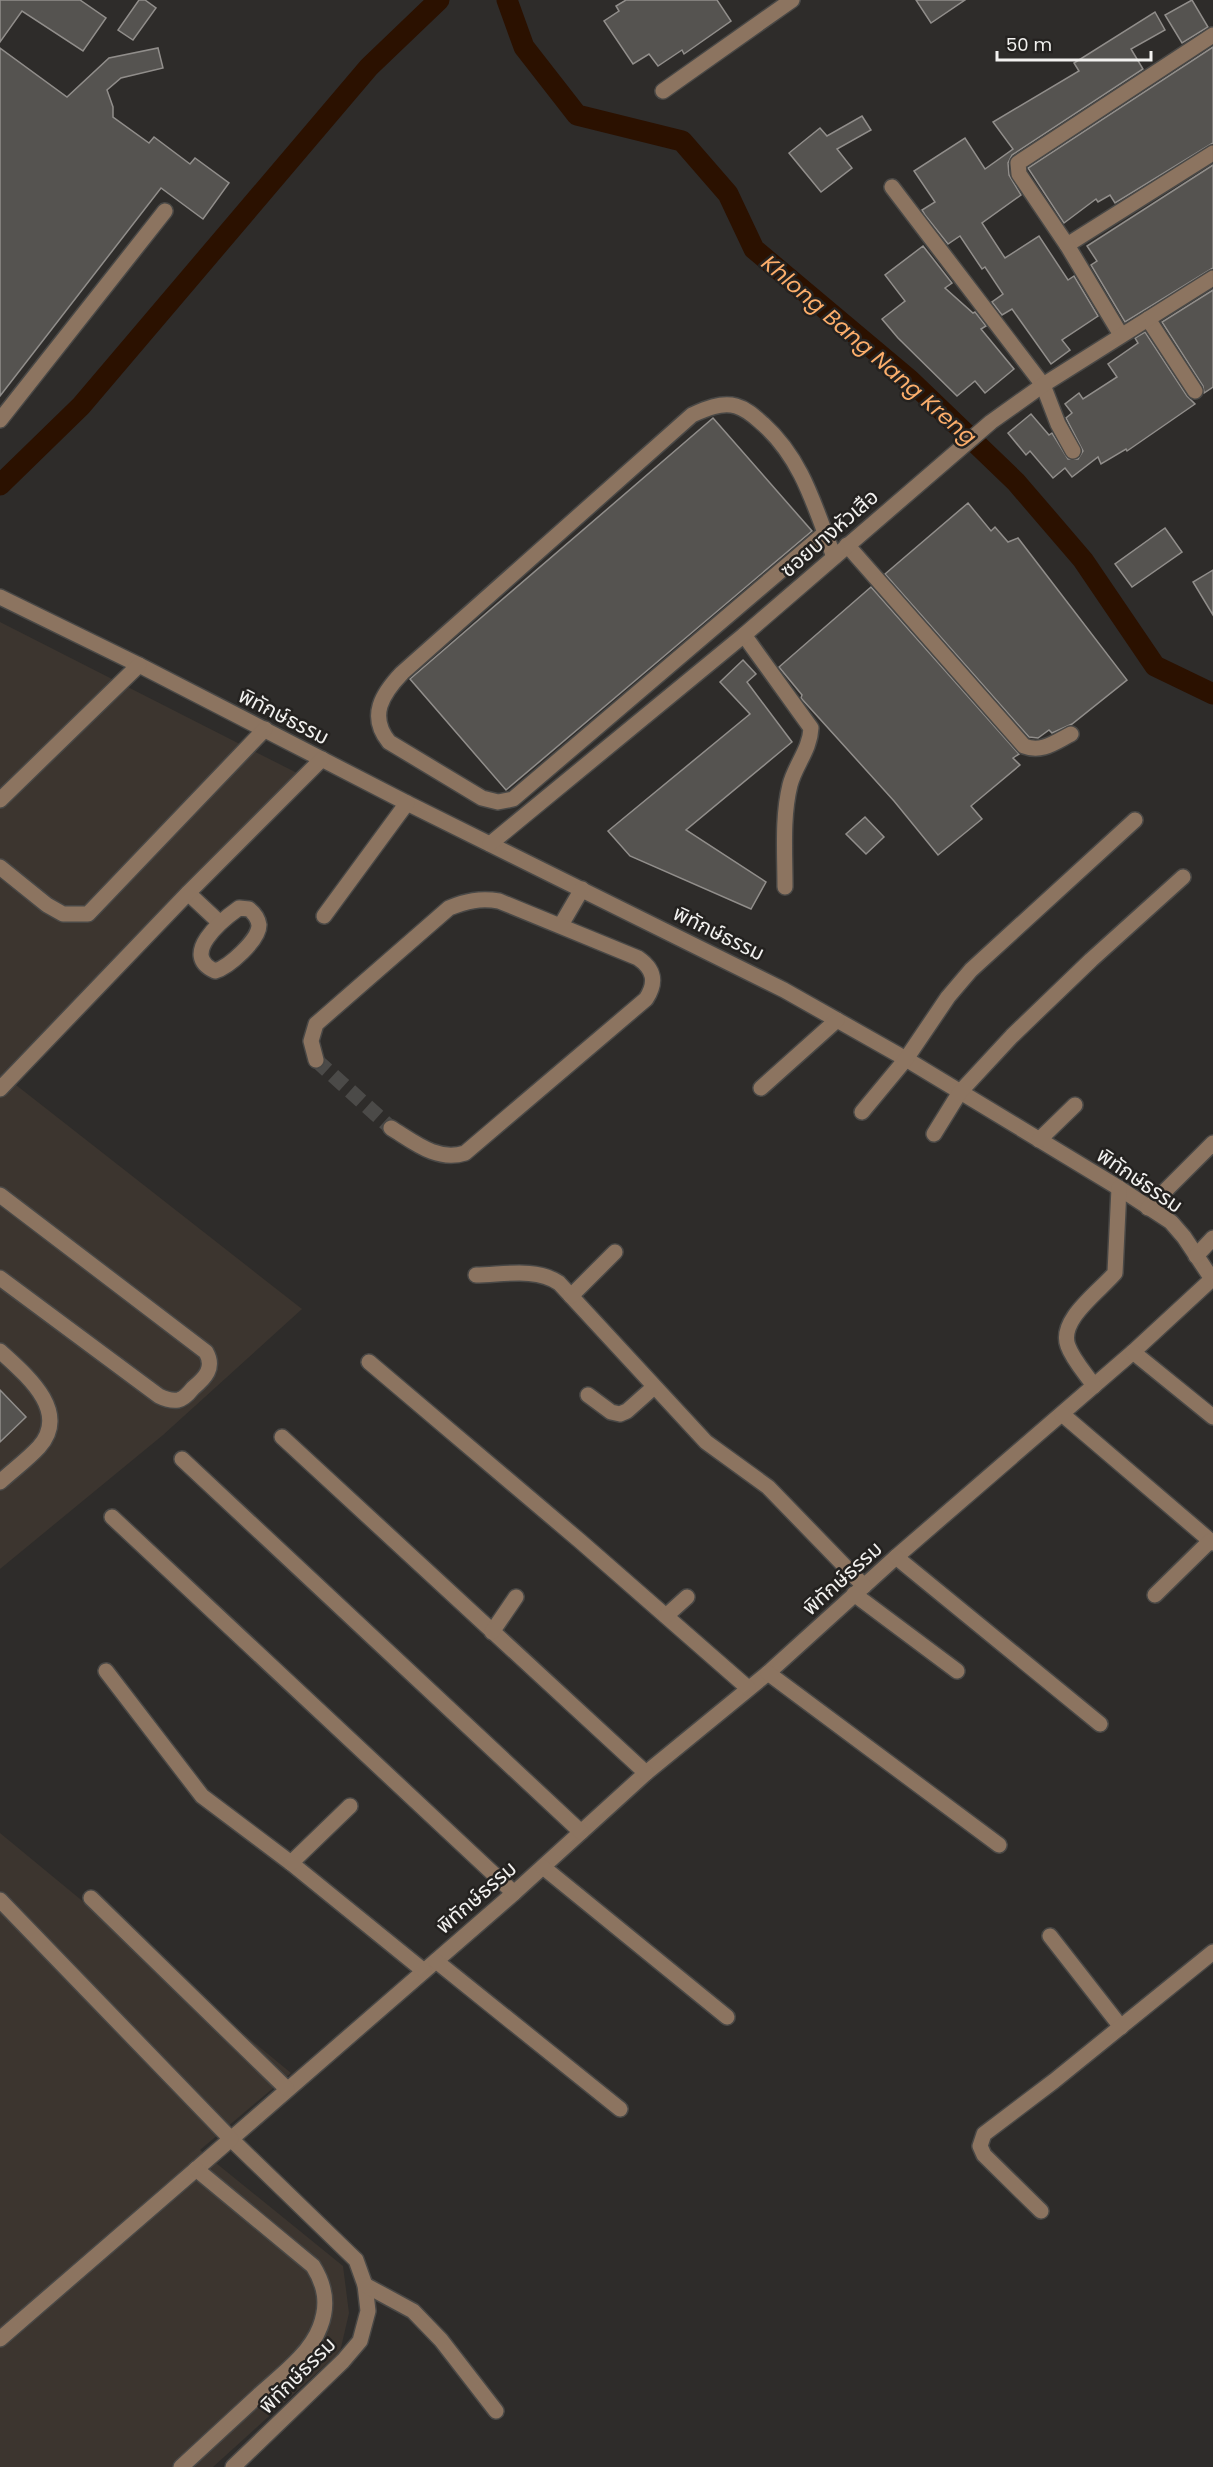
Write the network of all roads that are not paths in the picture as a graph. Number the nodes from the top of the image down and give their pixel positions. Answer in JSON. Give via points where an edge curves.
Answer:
{"nodes":[{"id":1,"x":782,"y":3,"type":"edge"},
{"id":2,"x":1213,"y":35,"type":"edge"},
{"id":3,"x":663,"y":92,"type":"dead end"},
{"id":4,"x":1213,"y":153,"type":"edge"},
{"id":5,"x":892,"y":187,"type":"dead end"},
{"id":6,"x":165,"y":211,"type":"dead end"},
{"id":7,"x":1066,"y":245,"type":"junction"},
{"id":8,"x":1213,"y":278,"type":"edge"},
{"id":9,"x":1148,"y":319,"type":"junction"},
{"id":10,"x":1121,"y":335,"type":"junction"},
{"id":11,"x":1042,"y":385,"type":"junction"},
{"id":12,"x":1195,"y":391,"type":"dead end"},
{"id":13,"x":0,"y":420,"type":"edge"},
{"id":14,"x":1073,"y":451,"type":"dead end"},
{"id":15,"x":825,"y":533,"type":"junction"},
{"id":16,"x":848,"y":545,"type":"junction"},
{"id":17,"x":834,"y":557,"type":"junction"},
{"id":18,"x":0,"y":597,"type":"edge"},
{"id":19,"x":744,"y":635,"type":"junction"},
{"id":20,"x":139,"y":665,"type":"junction"},
{"id":21,"x":265,"y":729,"type":"junction"},
{"id":22,"x":1071,"y":734,"type":"dead end"},
{"id":23,"x":322,"y":759,"type":"junction"},
{"id":24,"x":0,"y":800,"type":"edge"},
{"id":25,"x":407,"y":803,"type":"junction"},
{"id":26,"x":1135,"y":820,"type":"dead end"},
{"id":27,"x":490,"y":844,"type":"junction"},
{"id":28,"x":0,"y":867,"type":"edge"},
{"id":29,"x":1183,"y":877,"type":"dead end"},
{"id":30,"x":784,"y":887,"type":"dead end"},
{"id":31,"x":582,"y":889,"type":"junction"},
{"id":32,"x":188,"y":893,"type":"junction"},
{"id":33,"x":324,"y":916,"type":"dead end"},
{"id":34,"x":219,"y":922,"type":"dead end"},
{"id":35,"x":561,"y":925,"type":"junction"},
{"id":36,"x":837,"y":1020,"type":"junction"},
{"id":37,"x":906,"y":1059,"type":"junction"},
{"id":38,"x":316,"y":1060,"type":"tunnel mouth"},
{"id":39,"x":761,"y":1088,"type":"dead end"},
{"id":40,"x":0,"y":1089,"type":"edge"},
{"id":41,"x":960,"y":1092,"type":"junction"},
{"id":42,"x":1076,"y":1105,"type":"dead end"},
{"id":43,"x":862,"y":1112,"type":"dead end"},
{"id":44,"x":391,"y":1128,"type":"tunnel mouth"},
{"id":45,"x":934,"y":1134,"type":"dead end"},
{"id":46,"x":1039,"y":1140,"type":"junction"},
{"id":47,"x":1213,"y":1143,"type":"edge"},
{"id":48,"x":1119,"y":1188,"type":"junction"},
{"id":49,"x":0,"y":1195,"type":"edge"},
{"id":50,"x":1148,"y":1208,"type":"junction"},
{"id":51,"x":1213,"y":1238,"type":"edge"},
{"id":52,"x":615,"y":1252,"type":"dead end"},
{"id":53,"x":1196,"y":1256,"type":"junction"},
{"id":54,"x":476,"y":1275,"type":"dead end"},
{"id":55,"x":0,"y":1278,"type":"edge"},
{"id":56,"x":1213,"y":1279,"type":"edge"},
{"id":57,"x":571,"y":1296,"type":"junction"},
{"id":58,"x":0,"y":1351,"type":"edge"},
{"id":59,"x":1133,"y":1352,"type":"junction"},
{"id":60,"x":369,"y":1362,"type":"dead end"},
{"id":61,"x":1094,"y":1386,"type":"junction"},
{"id":62,"x":654,"y":1387,"type":"junction"},
{"id":63,"x":588,"y":1395,"type":"dead end"},
{"id":64,"x":1062,"y":1414,"type":"junction"},
{"id":65,"x":1213,"y":1417,"type":"edge"},
{"id":66,"x":282,"y":1437,"type":"dead end"},
{"id":67,"x":182,"y":1459,"type":"dead end"},
{"id":68,"x":0,"y":1482,"type":"edge"},
{"id":69,"x":112,"y":1517,"type":"dead end"},
{"id":70,"x":1212,"y":1542,"type":"edge"},
{"id":71,"x":896,"y":1557,"type":"junction"},
{"id":72,"x":859,"y":1590,"type":"junction"},
{"id":73,"x":1155,"y":1595,"type":"dead end"},
{"id":74,"x":516,"y":1597,"type":"dead end"},
{"id":75,"x":687,"y":1597,"type":"dead end"},
{"id":76,"x":666,"y":1616,"type":"junction"},
{"id":77,"x":492,"y":1632,"type":"junction"},
{"id":78,"x":106,"y":1671,"type":"dead end"},
{"id":79,"x":957,"y":1671,"type":"dead end"},
{"id":80,"x":768,"y":1673,"type":"junction"},
{"id":81,"x":748,"y":1688,"type":"junction"},
{"id":82,"x":1100,"y":1724,"type":"dead end"},
{"id":83,"x":646,"y":1773,"type":"junction"},
{"id":84,"x":350,"y":1806,"type":"dead end"},
{"id":85,"x":581,"y":1832,"type":"junction"},
{"id":86,"x":999,"y":1845,"type":"dead end"},
{"id":87,"x":291,"y":1863,"type":"junction"},
{"id":88,"x":543,"y":1867,"type":"junction"},
{"id":89,"x":514,"y":1893,"type":"junction"},
{"id":90,"x":91,"y":1898,"type":"dead end"},
{"id":91,"x":0,"y":1900,"type":"edge"},
{"id":92,"x":1050,"y":1936,"type":"dead end"},
{"id":93,"x":1213,"y":1952,"type":"edge"},
{"id":94,"x":430,"y":1966,"type":"junction"},
{"id":95,"x":727,"y":2017,"type":"dead end"},
{"id":96,"x":1121,"y":2027,"type":"junction"},
{"id":97,"x":286,"y":2089,"type":"junction"},
{"id":98,"x":621,"y":2109,"type":"dead end"},
{"id":99,"x":231,"y":2139,"type":"junction"},
{"id":100,"x":196,"y":2169,"type":"junction"},
{"id":101,"x":1041,"y":2211,"type":"dead end"},
{"id":102,"x":365,"y":2285,"type":"junction"},
{"id":103,"x":0,"y":2339,"type":"edge"},
{"id":104,"x":496,"y":2411,"type":"dead end"},
{"id":105,"x":181,"y":2467,"type":"edge"},
{"id":106,"x":233,"y":2467,"type":"edge"}],
"edges":[{"from":1,"to":3,"type":"street"},
{"from":2,"to":7,"type":"street","via":[[1018,163],[1019,174]]},
{"from":4,"to":7,"type":"street"},
{"from":5,"to":11,"type":"street"},
{"from":6,"to":13,"type":"street"},
{"from":7,"to":10,"type":"street"},
{"from":8,"to":9,"type":"street","name":"ซอยบางหัวเสือ"},
{"from":9,"to":10,"type":"street","name":"ซอยบางหัวเสือ"},
{"from":9,"to":12,"type":"street"},
{"from":10,"to":11,"type":"street","name":"ซอยบางหัวเสือ"},
{"from":11,"to":14,"type":"street"},
{"from":11,"to":16,"type":"street","name":"ซอยบางหัวเสือ","via":[[991,422]]},
{"from":15,"to":15,"type":"street","via":[[513,800],[482,798],[389,742],[381,732],[380,701],[402,673],[692,415],[723,405],[751,413],[798,465]]},
{"from":15,"to":17,"type":"street"},
{"from":16,"to":17,"type":"street","name":"ซอยบางหัวเสือ"},
{"from":16,"to":22,"type":"street","via":[[1024,746],[1033,750],[1043,748]]},
{"from":17,"to":19,"type":"street","name":"ซอยบางหัวเสือ"},
{"from":18,"to":20,"type":"street","name":"พิทักษ์ธรรม"},
{"from":19,"to":27,"type":"street","name":"ซอยบางหัวเสือ"},
{"from":19,"to":30,"type":"street","via":[[811,728],[811,739],[791,782],[786,808]]},
{"from":20,"to":21,"type":"street","name":"พิทักษ์ธรรม"},
{"from":20,"to":24,"type":"street"},
{"from":21,"to":23,"type":"street","name":"พิทักษ์ธรรม"},
{"from":21,"to":28,"type":"street","via":[[88,914],[63,914],[46,905]]},
{"from":23,"to":25,"type":"street","name":"พิทักษ์ธรรม"},
{"from":23,"to":32,"type":"street"},
{"from":25,"to":27,"type":"street","name":"พิทักษ์ธรรม"},
{"from":25,"to":33,"type":"street"},
{"from":26,"to":37,"type":"street","via":[[971,970]]},
{"from":27,"to":31,"type":"street","name":"พิทักษ์ธรรม"},
{"from":29,"to":41,"type":"street","via":[[1012,1036]]},
{"from":31,"to":35,"type":"street"},
{"from":31,"to":36,"type":"street","name":"พิทักษ์ธรรม"},
{"from":32,"to":34,"type":"street"},
{"from":32,"to":40,"type":"street"},
{"from":35,"to":38,"type":"street","via":[[485,898],[449,908],[316,1024],[311,1041]]},
{"from":35,"to":44,"type":"street","via":[[648,965],[653,983],[646,999],[465,1154],[441,1155]]},
{"from":36,"to":37,"type":"street","name":"พิทักษ์ธรรม"},
{"from":36,"to":39,"type":"street"},
{"from":37,"to":41,"type":"street","name":"พิทักษ์ธรรม"},
{"from":37,"to":43,"type":"street"},
{"from":41,"to":45,"type":"street"},
{"from":41,"to":46,"type":"street","name":"พิทักษ์ธรรม"},
{"from":42,"to":46,"type":"street"},
{"from":46,"to":48,"type":"street","name":"พิทักษ์ธรรม"},
{"from":47,"to":50,"type":"street"},
{"from":48,"to":50,"type":"street","name":"พิทักษ์ธรรม"},
{"from":48,"to":61,"type":"street","via":[[1115,1273],[1074,1315],[1066,1335],[1068,1347]]},
{"from":49,"to":55,"type":"street","via":[[207,1352],[210,1368],[181,1400],[159,1396]]},
{"from":50,"to":53,"type":"street","name":"พิทักษ์ธรรม","via":[[1171,1222]]},
{"from":51,"to":53,"type":"street"},
{"from":52,"to":57,"type":"street"},
{"from":53,"to":56,"type":"street","name":"พิทักษ์ธรรม"},
{"from":54,"to":57,"type":"street","via":[[548,1275]]},
{"from":56,"to":59,"type":"street","name":"พิทักษ์ธรรม"},
{"from":57,"to":62,"type":"street"},
{"from":58,"to":68,"type":"street","via":[[38,1390],[48,1405],[50,1419],[40,1446]]},
{"from":59,"to":61,"type":"street","name":"พิทักษ์ธรรม"},
{"from":59,"to":65,"type":"street"},
{"from":60,"to":76,"type":"street"},
{"from":61,"to":64,"type":"street","name":"พิทักษ์ธรรม"},
{"from":62,"to":63,"type":"street","via":[[620,1414]]},
{"from":62,"to":72,"type":"street","via":[[706,1442],[768,1487]]},
{"from":64,"to":70,"type":"street"},
{"from":64,"to":71,"type":"street","name":"พิทักษ์ธรรม"},
{"from":66,"to":77,"type":"street"},
{"from":67,"to":85,"type":"street"},
{"from":69,"to":89,"type":"street"},
{"from":70,"to":73,"type":"street"},
{"from":71,"to":72,"type":"street","name":"พิทักษ์ธรรม"},
{"from":71,"to":82,"type":"street"},
{"from":72,"to":79,"type":"street"},
{"from":72,"to":80,"type":"street","name":"พิทักษ์ธรรม"},
{"from":74,"to":77,"type":"street"},
{"from":75,"to":76,"type":"street"},
{"from":76,"to":81,"type":"street"},
{"from":77,"to":83,"type":"street"},
{"from":78,"to":87,"type":"street","via":[[202,1797]]},
{"from":80,"to":81,"type":"street","name":"พิทักษ์ธรรม"},
{"from":80,"to":86,"type":"street"},
{"from":81,"to":83,"type":"street","name":"พิทักษ์ธรรม"},
{"from":83,"to":85,"type":"street","name":"พิทักษ์ธรรม"},
{"from":84,"to":87,"type":"street"},
{"from":85,"to":88,"type":"street","name":"พิทักษ์ธรรม"},
{"from":87,"to":94,"type":"street"},
{"from":88,"to":89,"type":"street","name":"พิทักษ์ธรรม"},
{"from":88,"to":95,"type":"street"},
{"from":89,"to":94,"type":"street","name":"พิทักษ์ธรรม"},
{"from":90,"to":97,"type":"street"},
{"from":91,"to":99,"type":"street","name":"พิทักษ์ธรรม"},
{"from":92,"to":96,"type":"street"},
{"from":93,"to":96,"type":"street"},
{"from":94,"to":97,"type":"street","name":"พิทักษ์ธรรม"},
{"from":94,"to":98,"type":"street"},
{"from":96,"to":101,"type":"street","via":[[984,2134],[980,2146],[984,2155]]},
{"from":97,"to":99,"type":"street","name":"พิทักษ์ธรรม"},
{"from":99,"to":100,"type":"street"},
{"from":99,"to":102,"type":"street","name":"พิทักษ์ธรรม","via":[[356,2260]]},
{"from":100,"to":103,"type":"street"},
{"from":100,"to":105,"type":"street","via":[[313,2266],[323,2282],[325,2304],[311,2344]]},
{"from":102,"to":104,"type":"street","via":[[413,2311],[441,2340]]},
{"from":102,"to":106,"type":"street","name":"พิทักษ์ธรรม","via":[[368,2311],[360,2341]]}]}
